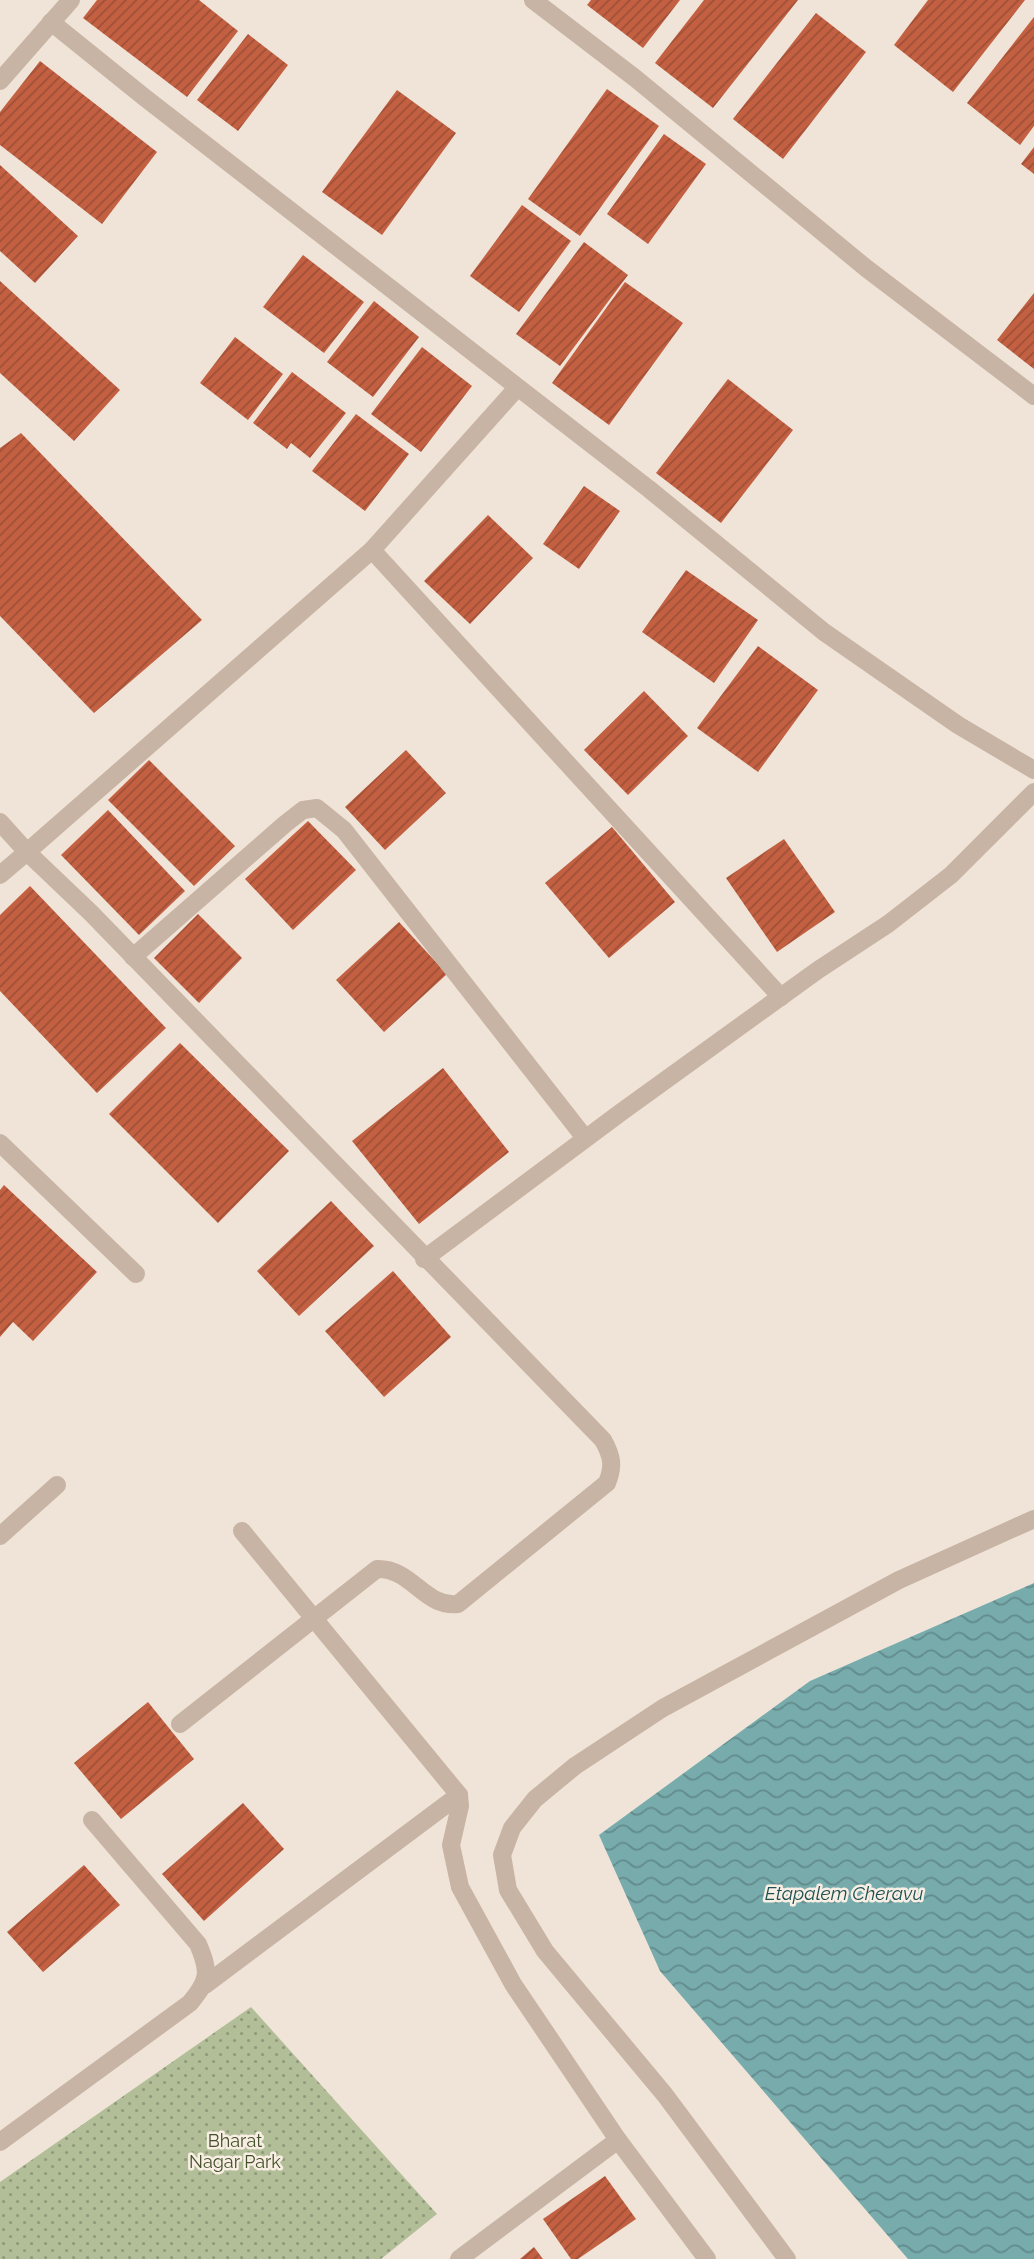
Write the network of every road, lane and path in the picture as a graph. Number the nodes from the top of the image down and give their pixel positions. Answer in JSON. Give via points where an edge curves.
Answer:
{"nodes":[{"id":1,"x":71,"y":0,"type":"edge"},
{"id":2,"x":533,"y":0,"type":"edge"},
{"id":3,"x":51,"y":22,"type":"junction"},
{"id":4,"x":0,"y":81,"type":"edge"},
{"id":5,"x":517,"y":387,"type":"junction"},
{"id":6,"x":1034,"y":397,"type":"edge"},
{"id":7,"x":372,"y":550,"type":"junction"},
{"id":8,"x":1034,"y":770,"type":"edge"},
{"id":9,"x":1034,"y":792,"type":"edge"},
{"id":10,"x":0,"y":822,"type":"edge"},
{"id":11,"x":27,"y":852,"type":"junction"},
{"id":12,"x":0,"y":875,"type":"edge"},
{"id":13,"x":133,"y":957,"type":"junction"},
{"id":14,"x":781,"y":997,"type":"junction"},
{"id":15,"x":585,"y":1138,"type":"junction"},
{"id":16,"x":0,"y":1143,"type":"edge"},
{"id":17,"x":424,"y":1259,"type":"junction"},
{"id":18,"x":136,"y":1274,"type":"dead end"},
{"id":19,"x":57,"y":1485,"type":"dead end"},
{"id":20,"x":1034,"y":1520,"type":"edge"},
{"id":21,"x":242,"y":1531,"type":"dead end"},
{"id":22,"x":0,"y":1536,"type":"edge"},
{"id":23,"x":314,"y":1617,"type":"junction"},
{"id":24,"x":180,"y":1724,"type":"dead end"},
{"id":25,"x":459,"y":1795,"type":"junction"},
{"id":26,"x":92,"y":1820,"type":"dead end"},
{"id":27,"x":205,"y":1985,"type":"junction"},
{"id":28,"x":618,"y":2140,"type":"junction"},
{"id":29,"x":0,"y":2142,"type":"edge"},
{"id":30,"x":459,"y":2259,"type":"edge"},
{"id":31,"x":707,"y":2259,"type":"edge"},
{"id":32,"x":787,"y":2259,"type":"edge"}],
"edges":[{"from":1,"to":3,"type":"street"},
{"from":2,"to":6,"type":"street"},
{"from":3,"to":4,"type":"street"},
{"from":3,"to":5,"type":"street"},
{"from":5,"to":7,"type":"street"},
{"from":5,"to":8,"type":"street","via":[[824,632],[958,725]]},
{"from":7,"to":11,"type":"street"},
{"from":7,"to":14,"type":"street"},
{"from":9,"to":14,"type":"street","via":[[951,875]]},
{"from":10,"to":11,"type":"street"},
{"from":11,"to":12,"type":"street"},
{"from":11,"to":13,"type":"street"},
{"from":13,"to":15,"type":"street","via":[[285,824],[303,810],[317,808],[344,830]]},
{"from":13,"to":17,"type":"street"},
{"from":14,"to":15,"type":"street"},
{"from":15,"to":17,"type":"street"},
{"from":16,"to":18,"type":"street"},
{"from":17,"to":23,"type":"street","via":[[603,1440],[612,1469],[607,1483],[458,1604],[436,1603],[401,1573],[377,1569]]},
{"from":19,"to":22,"type":"street"},
{"from":20,"to":32,"type":"street","via":[[899,1580],[663,1708],[575,1766],[535,1799],[512,1828],[502,1855],[508,1890],[545,1951],[665,2095]]},
{"from":21,"to":23,"type":"street"},
{"from":23,"to":24,"type":"street"},
{"from":23,"to":25,"type":"street"},
{"from":25,"to":27,"type":"street"},
{"from":25,"to":28,"type":"street","via":[[451,1845],[460,1887],[513,1984]]},
{"from":26,"to":27,"type":"street","via":[[198,1944],[207,1964]]},
{"from":27,"to":29,"type":"street","via":[[190,2003]]},
{"from":28,"to":30,"type":"street"},
{"from":28,"to":31,"type":"street"}]}
